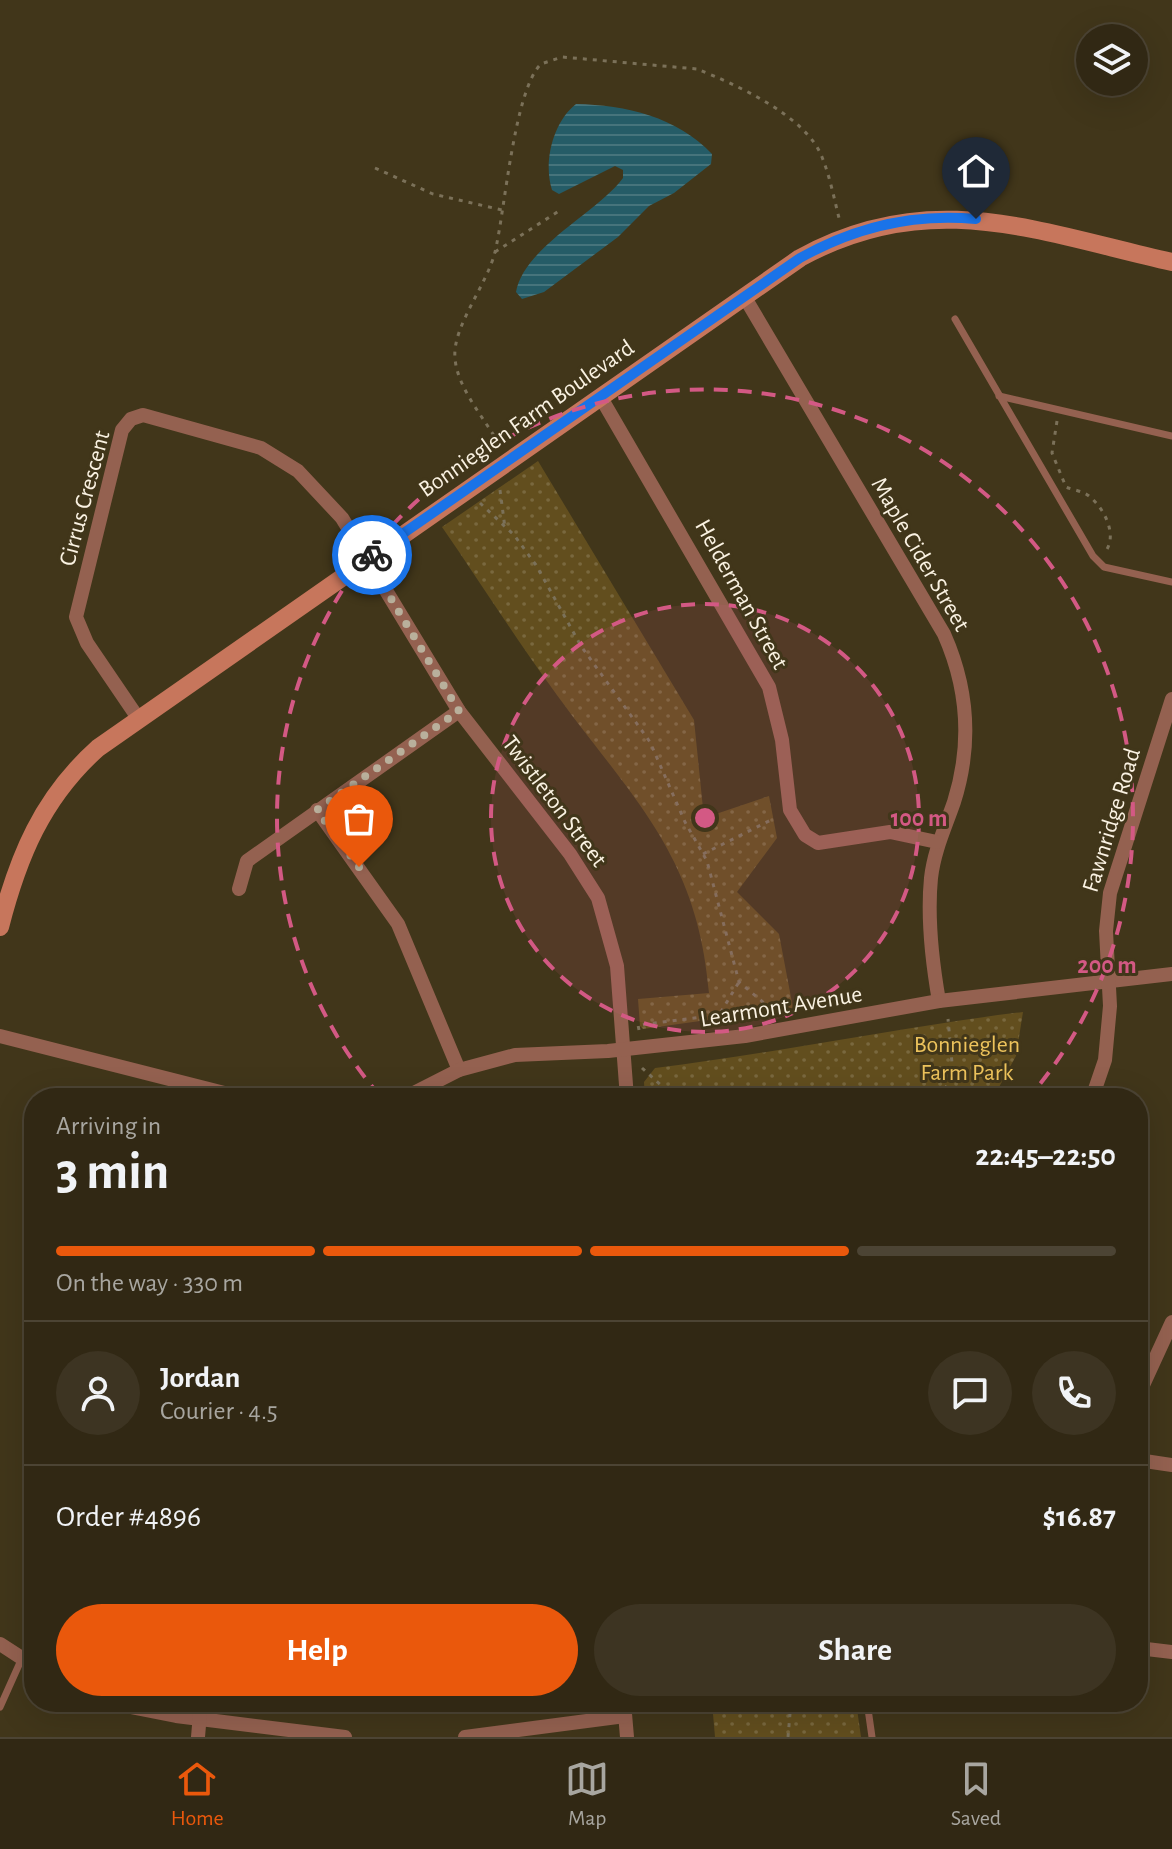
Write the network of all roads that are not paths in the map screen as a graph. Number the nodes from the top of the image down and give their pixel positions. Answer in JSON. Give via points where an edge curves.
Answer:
{"nodes":[{"id":1,"x":1172,"y":262,"type":"edge"},
{"id":2,"x":744,"y":296,"type":"junction"},
{"id":3,"x":955,"y":319,"type":"dead end"},
{"id":4,"x":600,"y":396,"type":"junction"},
{"id":5,"x":999,"y":396,"type":"junction"},
{"id":6,"x":1172,"y":436,"type":"edge"},
{"id":7,"x":367,"y":559,"type":"junction"},
{"id":8,"x":1172,"y":582,"type":"edge"},
{"id":9,"x":1172,"y":699,"type":"edge"},
{"id":10,"x":459,"y":711,"type":"junction"},
{"id":11,"x":138,"y":718,"type":"junction"},
{"id":12,"x":317,"y":810,"type":"junction"},
{"id":13,"x":937,"y":842,"type":"junction"},
{"id":14,"x":239,"y":889,"type":"dead end"},
{"id":15,"x":0,"y":927,"type":"edge"},
{"id":16,"x":1172,"y":974,"type":"edge"},
{"id":17,"x":1109,"y":981,"type":"junction"},
{"id":18,"x":939,"y":1001,"type":"junction"},
{"id":19,"x":0,"y":1036,"type":"edge"},
{"id":20,"x":623,"y":1050,"type":"junction"},
{"id":21,"x":459,"y":1070,"type":"junction"},
{"id":22,"x":205,"y":1088,"type":"edge"},
{"id":23,"x":424,"y":1088,"type":"edge"},
{"id":24,"x":626,"y":1088,"type":"edge"},
{"id":25,"x":1095,"y":1088,"type":"edge"},
{"id":26,"x":1172,"y":1322,"type":"edge"},
{"id":27,"x":1148,"y":1374,"type":"edge"},
{"id":28,"x":1148,"y":1461,"type":"edge"},
{"id":29,"x":1172,"y":1465,"type":"edge"},
{"id":30,"x":0,"y":1644,"type":"edge"},
{"id":31,"x":1148,"y":1649,"type":"edge"},
{"id":32,"x":1172,"y":1652,"type":"edge"},
{"id":33,"x":24,"y":1659,"type":"edge"},
{"id":34,"x":24,"y":1668,"type":"edge"},
{"id":35,"x":0,"y":1707,"type":"edge"},
{"id":36,"x":161,"y":1712,"type":"edge"},
{"id":37,"x":200,"y":1712,"type":"edge"},
{"id":38,"x":608,"y":1712,"type":"edge"},
{"id":39,"x":625,"y":1712,"type":"edge"},
{"id":40,"x":868,"y":1712,"type":"edge"},
{"id":41,"x":200,"y":1719,"type":"junction"},
{"id":42,"x":198,"y":1737,"type":"edge"},
{"id":43,"x":345,"y":1737,"type":"edge"},
{"id":44,"x":465,"y":1737,"type":"edge"},
{"id":45,"x":627,"y":1737,"type":"edge"},
{"id":46,"x":872,"y":1737,"type":"edge"}],
"edges":[{"from":1,"to":2,"type":"street","name":"Bonnieglen Farm Boulevard","via":[[986,221],[918,219],[839,238]]},
{"from":2,"to":4,"type":"street","name":"Bonnieglen Farm Boulevard"},
{"from":2,"to":13,"type":"street","name":"Maple Cider Street","via":[[952,653],[963,692],[966,748],[959,787]]},
{"from":3,"to":5,"type":"lane"},
{"from":4,"to":7,"type":"street","name":"Bonnieglen Farm Boulevard"},
{"from":4,"to":13,"type":"street","name":"Helderman Street","via":[[769,687],[795,824],[818,843],[890,832]]},
{"from":5,"to":6,"type":"lane"},
{"from":5,"to":8,"type":"lane","via":[[1093,556],[1104,567]]},
{"from":7,"to":10,"type":"street","name":"Twistleton Street"},
{"from":7,"to":11,"type":"street","name":"Bonnieglen Farm Boulevard"},
{"from":7,"to":11,"type":"street","name":"Cirrus Crescent","via":[[329,501],[282,459],[235,438],[143,415],[131,419],[117,448],[76,617],[87,643]]},
{"from":9,"to":17,"type":"street","name":"Fawnridge Road","via":[[1110,893]]},
{"from":10,"to":12,"type":"street"},
{"from":10,"to":20,"type":"street","name":"Twistleton Street","via":[[598,898],[617,966]]},
{"from":11,"to":15,"type":"street","name":"Bonnieglen Farm Boulevard","via":[[83,762],[46,807],[21,854]]},
{"from":12,"to":14,"type":"street","via":[[247,861]]},
{"from":12,"to":21,"type":"street","via":[[398,924]]},
{"from":13,"to":18,"type":"street","name":"Maple Cider Street","via":[[930,934]]},
{"from":16,"to":17,"type":"street","name":"Learmont Avenue"},
{"from":17,"to":18,"type":"street","name":"Learmont Avenue"},
{"from":17,"to":25,"type":"street","name":"Fawnridge Road","via":[[1105,1060]]},
{"from":18,"to":20,"type":"street","name":"Learmont Avenue","via":[[767,1033]]},
{"from":19,"to":22,"type":"street"},
{"from":20,"to":21,"type":"street","name":"Learmont Avenue","via":[[515,1055]]},
{"from":20,"to":24,"type":"street","name":"Twistleton Street"},
{"from":21,"to":23,"type":"street","name":"Learmont Avenue"},
{"from":26,"to":27,"type":"street"},
{"from":28,"to":29,"type":"street"},
{"from":30,"to":33,"type":"street"},
{"from":31,"to":32,"type":"street"},
{"from":34,"to":35,"type":"lane"},
{"from":36,"to":41,"type":"street"},
{"from":37,"to":41,"type":"street"},
{"from":38,"to":44,"type":"street"},
{"from":39,"to":45,"type":"street"},
{"from":40,"to":46,"type":"lane"},
{"from":41,"to":42,"type":"street"},
{"from":41,"to":43,"type":"street"}]}
